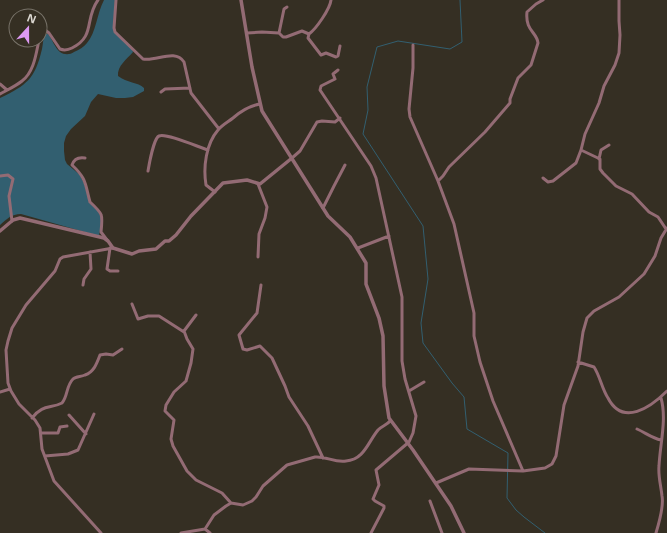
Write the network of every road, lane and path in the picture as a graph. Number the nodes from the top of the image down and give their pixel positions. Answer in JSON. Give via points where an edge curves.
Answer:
{"nodes":[{"id":1,"x":98,"y":0,"type":"edge"},
{"id":2,"x":116,"y":0,"type":"edge"},
{"id":3,"x":242,"y":0,"type":"edge"},
{"id":4,"x":331,"y":0,"type":"edge"},
{"id":5,"x":543,"y":0,"type":"edge"},
{"id":6,"x":619,"y":0,"type":"edge"},
{"id":7,"x":287,"y":7,"type":"dead end"},
{"id":8,"x":48,"y":32,"type":"edge"},
{"id":9,"x":247,"y":33,"type":"junction"},
{"id":10,"x":279,"y":33,"type":"junction"},
{"id":11,"x":309,"y":34,"type":"junction"},
{"id":12,"x":414,"y":45,"type":"dead end"},
{"id":13,"x":340,"y":46,"type":"dead end"},
{"id":14,"x":37,"y":48,"type":"edge"},
{"id":15,"x":338,"y":70,"type":"dead end"},
{"id":16,"x":0,"y":84,"type":"edge"},
{"id":17,"x":190,"y":88,"type":"junction"},
{"id":18,"x":7,"y":90,"type":"junction"},
{"id":19,"x":161,"y":92,"type":"dead end"},
{"id":20,"x":0,"y":94,"type":"edge"},
{"id":21,"x":260,"y":104,"type":"junction"},
{"id":22,"x":340,"y":118,"type":"junction"},
{"id":23,"x":219,"y":129,"type":"junction"},
{"id":24,"x":609,"y":145,"type":"dead end"},
{"id":25,"x":208,"y":150,"type":"junction"},
{"id":26,"x":582,"y":150,"type":"junction"},
{"id":27,"x":85,"y":158,"type":"dead end"},
{"id":28,"x":292,"y":158,"type":"junction"},
{"id":29,"x":599,"y":159,"type":"junction"},
{"id":30,"x":346,"y":165,"type":"dead end"},
{"id":31,"x":148,"y":171,"type":"dead end"},
{"id":32,"x":0,"y":176,"type":"edge"},
{"id":33,"x":543,"y":178,"type":"dead end"},
{"id":34,"x":438,"y":181,"type":"junction"},
{"id":35,"x":258,"y":184,"type":"junction"},
{"id":36,"x":215,"y":192,"type":"junction"},
{"id":37,"x":323,"y":208,"type":"junction"},
{"id":38,"x":11,"y":219,"type":"junction"},
{"id":39,"x":667,"y":228,"type":"edge"},
{"id":40,"x":0,"y":231,"type":"edge"},
{"id":41,"x":389,"y":236,"type":"junction"},
{"id":42,"x":107,"y":240,"type":"junction"},
{"id":43,"x":112,"y":248,"type":"junction"},
{"id":44,"x":358,"y":248,"type":"junction"},
{"id":45,"x":90,"y":252,"type":"junction"},
{"id":46,"x":258,"y":257,"type":"dead end"},
{"id":47,"x":118,"y":271,"type":"dead end"},
{"id":48,"x":83,"y":285,"type":"dead end"},
{"id":49,"x":261,"y":285,"type":"dead end"},
{"id":50,"x":132,"y":304,"type":"dead end"},
{"id":51,"x":196,"y":315,"type":"dead end"},
{"id":52,"x":184,"y":332,"type":"junction"},
{"id":53,"x":122,"y":349,"type":"dead end"},
{"id":54,"x":578,"y":362,"type":"junction"},
{"id":55,"x":424,"y":382,"type":"dead end"},
{"id":56,"x":10,"y":389,"type":"junction"},
{"id":57,"x":409,"y":391,"type":"junction"},
{"id":58,"x":667,"y":391,"type":"edge"},
{"id":59,"x":0,"y":392,"type":"edge"},
{"id":60,"x":661,"y":398,"type":"junction"},
{"id":61,"x":94,"y":414,"type":"dead end"},
{"id":62,"x":69,"y":415,"type":"dead end"},
{"id":63,"x":32,"y":418,"type":"junction"},
{"id":64,"x":390,"y":421,"type":"junction"},
{"id":65,"x":67,"y":426,"type":"dead end"},
{"id":66,"x":637,"y":429,"type":"dead end"},
{"id":67,"x":41,"y":433,"type":"junction"},
{"id":68,"x":86,"y":434,"type":"junction"},
{"id":69,"x":662,"y":436,"type":"junction"},
{"id":70,"x":667,"y":436,"type":"edge"},
{"id":71,"x":661,"y":440,"type":"junction"},
{"id":72,"x":408,"y":443,"type":"junction"},
{"id":73,"x":44,"y":456,"type":"junction"},
{"id":74,"x":323,"y":458,"type":"junction"},
{"id":75,"x":523,"y":471,"type":"junction"},
{"id":76,"x":436,"y":483,"type":"junction"},
{"id":77,"x":430,"y":501,"type":"dead end"},
{"id":78,"x":231,"y":503,"type":"junction"},
{"id":79,"x":205,"y":529,"type":"junction"},
{"id":80,"x":101,"y":533,"type":"edge"},
{"id":81,"x":182,"y":533,"type":"edge"},
{"id":82,"x":210,"y":533,"type":"edge"},
{"id":83,"x":371,"y":533,"type":"edge"},
{"id":84,"x":442,"y":533,"type":"edge"},
{"id":85,"x":464,"y":533,"type":"edge"},
{"id":86,"x":656,"y":533,"type":"edge"}],
"edges":[{"from":1,"to":8,"type":"street","via":[[92,10],[86,38],[75,47],[66,51],[60,49]]},
{"from":2,"to":17,"type":"street","via":[[115,32],[143,59],[165,56],[181,58]]},
{"from":3,"to":9,"type":"street"},
{"from":4,"to":11,"type":"street","via":[[328,9]]},
{"from":5,"to":34,"type":"street","via":[[527,12],[529,27],[538,43],[531,65],[518,78],[510,103]]},
{"from":6,"to":26,"type":"street","via":[[618,55],[585,134]]},
{"from":7,"to":10,"type":"street","via":[[284,9]]},
{"from":9,"to":10,"type":"street"},
{"from":9,"to":21,"type":"street"},
{"from":10,"to":11,"type":"street","via":[[284,37],[299,31]]},
{"from":11,"to":13,"type":"street","via":[[308,38],[321,55],[326,53],[335,57]]},
{"from":12,"to":34,"type":"street","via":[[410,117]]},
{"from":14,"to":18,"type":"street","via":[[33,67],[23,80]]},
{"from":15,"to":22,"type":"street","via":[[333,74],[335,78],[321,86],[320,90]]},
{"from":16,"to":18,"type":"street"},
{"from":17,"to":19,"type":"street","via":[[165,89]]},
{"from":17,"to":23,"type":"street","via":[[192,95]]},
{"from":18,"to":20,"type":"street"},
{"from":21,"to":23,"type":"street","via":[[243,110]]},
{"from":21,"to":28,"type":"street","via":[[267,120]]},
{"from":22,"to":28,"type":"street","via":[[335,122],[317,122],[300,151]]},
{"from":22,"to":41,"type":"street","via":[[374,172]]},
{"from":23,"to":25,"type":"street"},
{"from":24,"to":29,"type":"street","via":[[601,150]]},
{"from":25,"to":31,"type":"street","via":[[170,136],[158,136]]},
{"from":25,"to":36,"type":"street","via":[[205,183]]},
{"from":26,"to":29,"type":"street"},
{"from":26,"to":33,"type":"street","via":[[573,165],[553,181],[548,182]]},
{"from":27,"to":42,"type":"street","via":[[76,159],[72,165],[85,181],[90,202],[102,215],[101,232]]},
{"from":28,"to":35,"type":"street","via":[[264,182]]},
{"from":28,"to":37,"type":"street"},
{"from":29,"to":39,"type":"street","via":[[603,173],[616,186],[632,194]]},
{"from":30,"to":37,"type":"street"},
{"from":32,"to":38,"type":"street","via":[[8,175],[13,179],[9,196]]},
{"from":34,"to":75,"type":"street","via":[[454,224],[474,313],[474,336],[480,362]]},
{"from":35,"to":36,"type":"street","via":[[247,180],[227,183]]},
{"from":35,"to":46,"type":"street","via":[[267,207],[259,234]]},
{"from":36,"to":43,"type":"street","via":[[176,235],[156,249],[132,254]]},
{"from":37,"to":44,"type":"street"},
{"from":38,"to":40,"type":"street"},
{"from":38,"to":42,"type":"street","via":[[23,218]]},
{"from":39,"to":54,"type":"street","via":[[644,274],[619,297],[589,316],[583,332]]},
{"from":41,"to":44,"type":"street"},
{"from":41,"to":57,"type":"street","via":[[402,297],[402,361]]},
{"from":42,"to":43,"type":"street"},
{"from":43,"to":45,"type":"street"},
{"from":43,"to":47,"type":"street","via":[[107,269],[111,272]]},
{"from":44,"to":64,"type":"street","via":[[366,263],[366,284],[382,330],[385,396]]},
{"from":45,"to":48,"type":"street","via":[[91,269]]},
{"from":45,"to":56,"type":"street","via":[[60,259],[55,271],[15,322],[6,350]]},
{"from":49,"to":74,"type":"street","via":[[257,313],[238,335],[243,349],[260,346],[270,356],[289,397],[308,426]]},
{"from":50,"to":52,"type":"street","via":[[138,319],[159,316]]},
{"from":51,"to":52,"type":"street"},
{"from":52,"to":78,"type":"street","via":[[193,353],[186,381],[174,392],[165,408],[165,412],[174,422],[171,439],[190,475],[222,493]]},
{"from":53,"to":63,"type":"street","via":[[113,355],[100,355],[89,373],[75,377],[71,382],[62,403],[46,407]]},
{"from":54,"to":60,"type":"street","via":[[594,367],[608,399],[615,408],[623,412],[638,411]]},
{"from":54,"to":75,"type":"street","via":[[564,405],[554,461],[545,468]]},
{"from":55,"to":57,"type":"street"},
{"from":56,"to":59,"type":"street"},
{"from":56,"to":63,"type":"street"},
{"from":57,"to":72,"type":"street","via":[[416,416]]},
{"from":58,"to":60,"type":"street"},
{"from":60,"to":69,"type":"street","via":[[664,419]]},
{"from":61,"to":68,"type":"street"},
{"from":62,"to":68,"type":"street"},
{"from":63,"to":67,"type":"street"},
{"from":64,"to":72,"type":"street"},
{"from":64,"to":74,"type":"street","via":[[378,431],[357,458],[346,462]]},
{"from":65,"to":67,"type":"street","via":[[60,427],[58,433]]},
{"from":66,"to":71,"type":"street"},
{"from":67,"to":73,"type":"street"},
{"from":68,"to":73,"type":"street","via":[[76,452]]},
{"from":69,"to":70,"type":"street"},
{"from":69,"to":71,"type":"street"},
{"from":71,"to":86,"type":"street","via":[[658,467],[662,496]]},
{"from":72,"to":76,"type":"street"},
{"from":72,"to":83,"type":"street","via":[[376,470],[379,485],[373,498],[384,508]]},
{"from":73,"to":80,"type":"street","via":[[57,486]]},
{"from":74,"to":78,"type":"street","via":[[316,457],[287,465],[263,486],[252,501],[243,505]]},
{"from":75,"to":76,"type":"street","via":[[469,469]]},
{"from":76,"to":85,"type":"street","via":[[453,508]]},
{"from":77,"to":84,"type":"street"},
{"from":78,"to":79,"type":"street","via":[[215,514]]},
{"from":79,"to":81,"type":"street"},
{"from":79,"to":82,"type":"street"}]}
